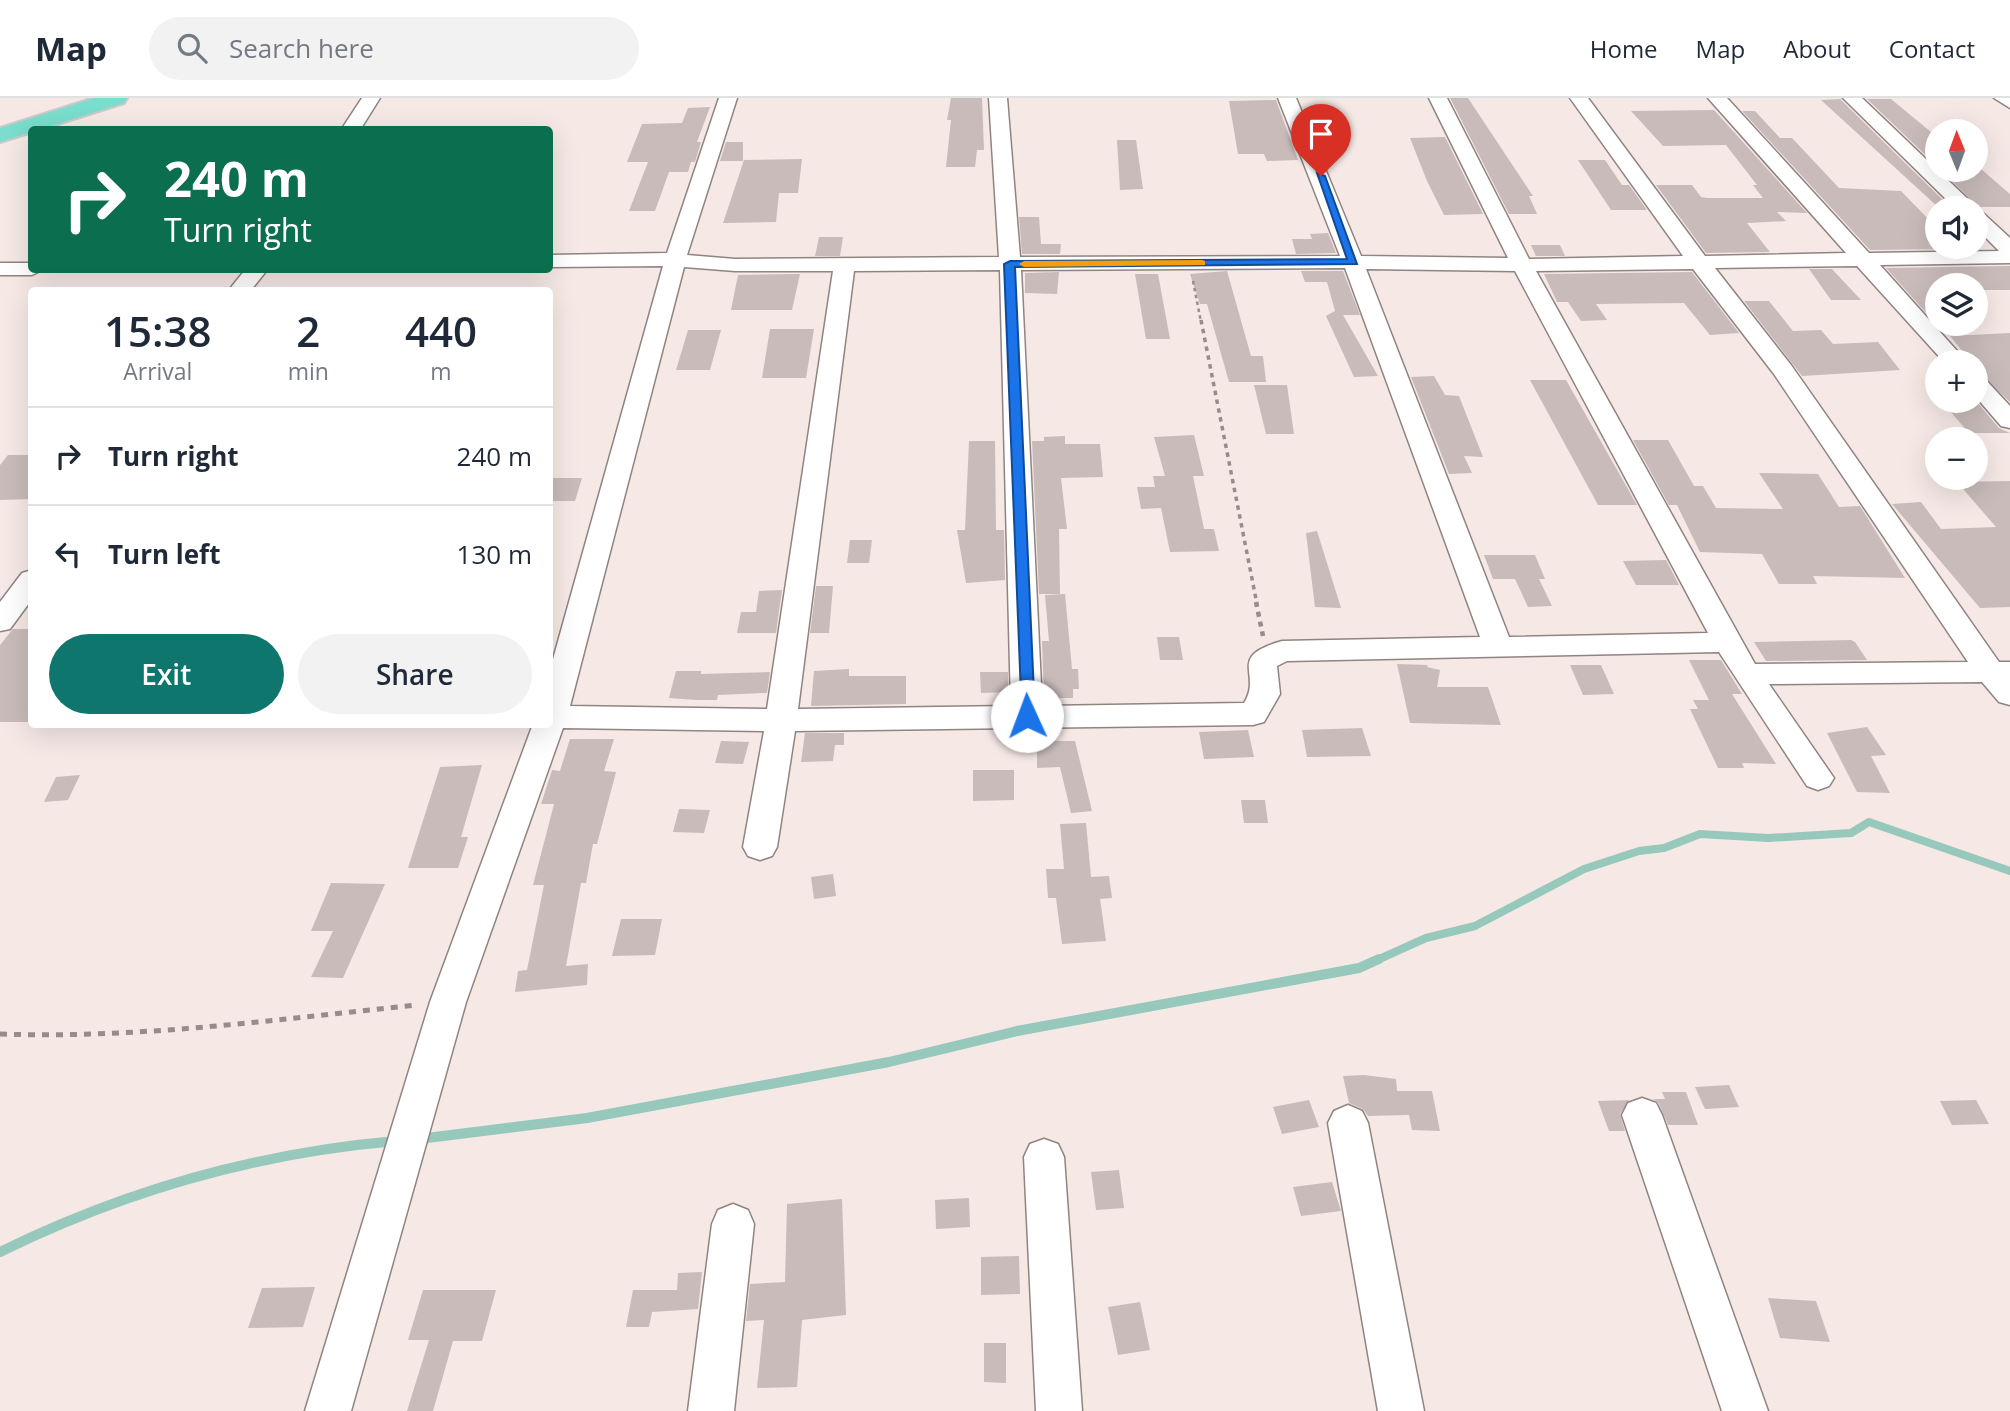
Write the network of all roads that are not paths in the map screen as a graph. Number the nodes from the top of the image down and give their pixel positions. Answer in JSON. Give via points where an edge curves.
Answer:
{"nodes":[{"id":1,"x":77,"y":98,"type":"edge"},
{"id":2,"x":116,"y":98,"type":"edge"},
{"id":3,"x":371,"y":98,"type":"edge"},
{"id":4,"x":729,"y":98,"type":"edge"},
{"id":5,"x":998,"y":98,"type":"edge"},
{"id":6,"x":1287,"y":98,"type":"edge"},
{"id":7,"x":1438,"y":98,"type":"edge"},
{"id":8,"x":1579,"y":98,"type":"edge"},
{"id":9,"x":1717,"y":98,"type":"edge"},
{"id":10,"x":1852,"y":98,"type":"edge"},
{"id":11,"x":2003,"y":98,"type":"edge"},
{"id":12,"x":2010,"y":103,"type":"edge"},
{"id":13,"x":0,"y":122,"type":"edge"},
{"id":14,"x":28,"y":126,"type":"edge"},
{"id":15,"x":28,"y":126,"type":"edge"},
{"id":16,"x":353,"y":126,"type":"edge"},
{"id":17,"x":0,"y":135,"type":"edge"},
{"id":18,"x":1954,"y":196,"type":"edge"},
{"id":19,"x":1988,"y":229,"type":"edge"},
{"id":20,"x":2010,"y":250,"type":"edge"},
{"id":21,"x":2010,"y":257,"type":"edge"},
{"id":22,"x":1861,"y":259,"type":"junction"},
{"id":23,"x":1697,"y":260,"type":"junction"},
{"id":24,"x":553,"y":261,"type":"edge"},
{"id":25,"x":675,"y":261,"type":"junction"},
{"id":26,"x":1353,"y":262,"type":"junction"},
{"id":27,"x":1010,"y":264,"type":"junction"},
{"id":28,"x":844,"y":265,"type":"junction"},
{"id":29,"x":1522,"y":265,"type":"junction"},
{"id":30,"x":28,"y":269,"type":"edge"},
{"id":31,"x":0,"y":270,"type":"edge"},
{"id":32,"x":254,"y":273,"type":"edge"},
{"id":33,"x":242,"y":287,"type":"edge"},
{"id":34,"x":1945,"y":350,"type":"edge"},
{"id":35,"x":1988,"y":396,"type":"edge"},
{"id":36,"x":2010,"y":421,"type":"edge"},
{"id":37,"x":28,"y":584,"type":"edge"},
{"id":38,"x":0,"y":622,"type":"edge"},
{"id":39,"x":1728,"y":642,"type":"junction"},
{"id":40,"x":1499,"y":647,"type":"junction"},
{"id":41,"x":2000,"y":672,"type":"edge"},
{"id":42,"x":1746,"y":674,"type":"junction"},
{"id":43,"x":2010,"y":695,"type":"edge"},
{"id":44,"x":553,"y":711,"type":"edge"},
{"id":45,"x":1027,"y":716,"type":"junction"},
{"id":46,"x":781,"y":720,"type":"junction"},
{"id":47,"x":553,"y":722,"type":"edge"},
{"id":48,"x":548,"y":728,"type":"edge"},
{"id":49,"x":1818,"y":778,"type":"dead end"},
{"id":50,"x":760,"y":847,"type":"dead end"},
{"id":51,"x":1642,"y":1115,"type":"dead end"},
{"id":52,"x":1348,"y":1124,"type":"dead end"},
{"id":53,"x":1044,"y":1157,"type":"dead end"},
{"id":54,"x":733,"y":1224,"type":"dead end"},
{"id":55,"x":328,"y":1411,"type":"edge"},
{"id":56,"x":711,"y":1411,"type":"edge"},
{"id":57,"x":1059,"y":1411,"type":"edge"},
{"id":58,"x":1401,"y":1411,"type":"edge"},
{"id":59,"x":1745,"y":1411,"type":"edge"}],
"edges":[{"from":1,"to":13,"type":"main road"},
{"from":2,"to":14,"type":"main road"},
{"from":3,"to":16,"type":"street"},
{"from":4,"to":25,"type":"street"},
{"from":5,"to":27,"type":"street"},
{"from":6,"to":26,"type":"street"},
{"from":7,"to":29,"type":"street"},
{"from":8,"to":23,"type":"street"},
{"from":9,"to":22,"type":"street"},
{"from":10,"to":18,"type":"street"},
{"from":11,"to":12,"type":"street"},
{"from":15,"to":17,"type":"main road"},
{"from":19,"to":20,"type":"street"},
{"from":21,"to":22,"type":"street"},
{"from":22,"to":23,"type":"street"},
{"from":22,"to":34,"type":"street"},
{"from":23,"to":29,"type":"street"},
{"from":23,"to":41,"type":"street","via":[[1783,370]]},
{"from":24,"to":25,"type":"street"},
{"from":25,"to":28,"type":"street"},
{"from":25,"to":44,"type":"street"},
{"from":26,"to":27,"type":"street"},
{"from":26,"to":29,"type":"street"},
{"from":26,"to":40,"type":"street"},
{"from":27,"to":28,"type":"street"},
{"from":27,"to":45,"type":"street"},
{"from":28,"to":46,"type":"street"},
{"from":29,"to":39,"type":"street"},
{"from":30,"to":31,"type":"street"},
{"from":32,"to":33,"type":"street"},
{"from":35,"to":36,"type":"street"},
{"from":37,"to":38,"type":"street"},
{"from":39,"to":40,"type":"street"},
{"from":39,"to":42,"type":"street"},
{"from":40,"to":45,"type":"street","via":[[1282,652],[1262,662],[1265,694],[1253,714]]},
{"from":41,"to":42,"type":"street"},
{"from":41,"to":43,"type":"street"},
{"from":42,"to":49,"type":"street"},
{"from":45,"to":46,"type":"street"},
{"from":46,"to":47,"type":"street"},
{"from":46,"to":50,"type":"street"},
{"from":48,"to":55,"type":"street","via":[[447,1002]]},
{"from":51,"to":59,"type":"street"},
{"from":52,"to":58,"type":"street"},
{"from":53,"to":57,"type":"street"},
{"from":54,"to":56,"type":"street"}]}
